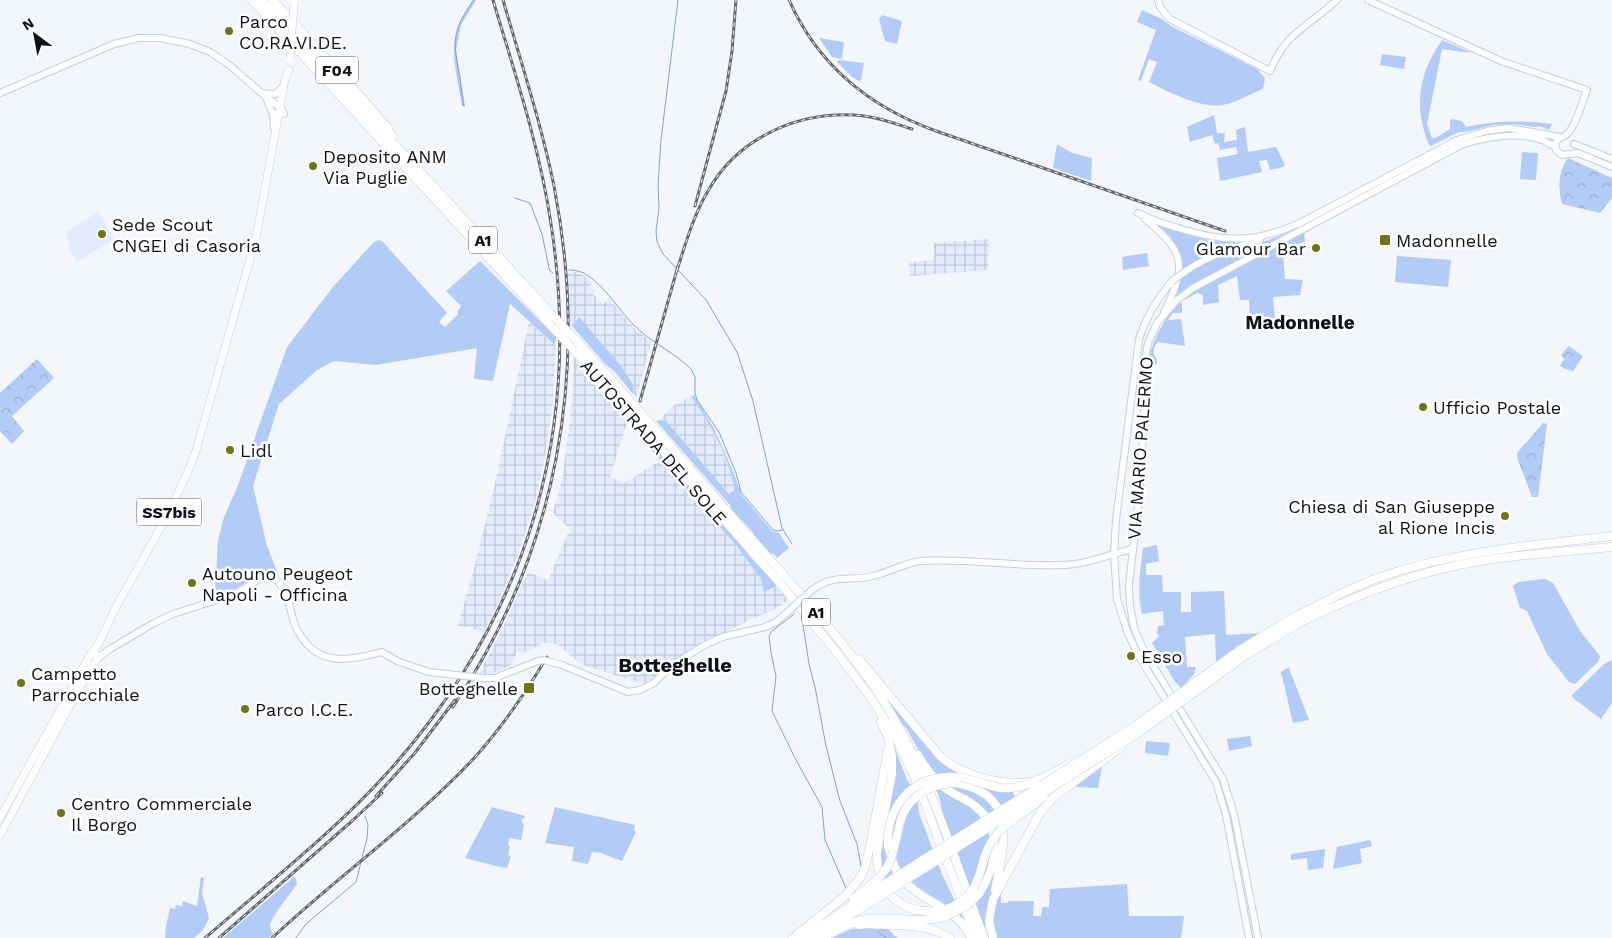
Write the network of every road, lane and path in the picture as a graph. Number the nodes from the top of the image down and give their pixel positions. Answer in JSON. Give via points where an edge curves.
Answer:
{"nodes":[{"id":1,"x":252,"y":0,"type":"edge"},
{"id":2,"x":262,"y":0,"type":"edge"},
{"id":3,"x":273,"y":0,"type":"edge"},
{"id":4,"x":1158,"y":0,"type":"edge"},
{"id":5,"x":1337,"y":0,"type":"edge"},
{"id":6,"x":1368,"y":0,"type":"edge"},
{"id":7,"x":294,"y":2,"type":"edge"},
{"id":8,"x":289,"y":70,"type":"junction"},
{"id":9,"x":284,"y":86,"type":"junction"},
{"id":10,"x":2,"y":92,"type":"edge"},
{"id":11,"x":263,"y":95,"type":"junction"},
{"id":12,"x":269,"y":104,"type":"junction"},
{"id":13,"x":282,"y":110,"type":"junction"},
{"id":14,"x":1572,"y":128,"type":"junction"},
{"id":15,"x":275,"y":134,"type":"junction"},
{"id":16,"x":1562,"y":137,"type":"junction"},
{"id":17,"x":1574,"y":142,"type":"junction"},
{"id":18,"x":396,"y":145,"type":"junction"},
{"id":19,"x":1556,"y":148,"type":"junction"},
{"id":20,"x":273,"y":153,"type":"junction"},
{"id":21,"x":1570,"y":153,"type":"junction"},
{"id":22,"x":1612,"y":159,"type":"edge"},
{"id":23,"x":1612,"y":167,"type":"edge"},
{"id":24,"x":1314,"y":219,"type":"junction"},
{"id":25,"x":1302,"y":226,"type":"junction"},
{"id":26,"x":1282,"y":231,"type":"junction"},
{"id":27,"x":1158,"y":323,"type":"junction"},
{"id":28,"x":1612,"y":537,"type":"edge"},
{"id":29,"x":1612,"y":547,"type":"edge"},
{"id":30,"x":1133,"y":549,"type":"junction"},
{"id":31,"x":1578,"y":550,"type":"junction"},
{"id":32,"x":1612,"y":552,"type":"edge"},
{"id":33,"x":1114,"y":554,"type":"junction"},
{"id":34,"x":828,"y":626,"type":"junction"},
{"id":35,"x":95,"y":657,"type":"junction"},
{"id":36,"x":85,"y":671,"type":"junction"},
{"id":37,"x":851,"y":671,"type":"junction"},
{"id":38,"x":900,"y":730,"type":"junction"},
{"id":39,"x":1138,"y":733,"type":"junction"},
{"id":40,"x":888,"y":738,"type":"junction"},
{"id":41,"x":1098,"y":750,"type":"junction"},
{"id":42,"x":1035,"y":781,"type":"junction"},
{"id":43,"x":1054,"y":785,"type":"junction"},
{"id":44,"x":0,"y":818,"type":"edge"},
{"id":45,"x":0,"y":836,"type":"edge"},
{"id":46,"x":993,"y":899,"type":"junction"},
{"id":47,"x":824,"y":924,"type":"junction"},
{"id":48,"x":842,"y":928,"type":"junction"},
{"id":49,"x":947,"y":936,"type":"edge"},
{"id":50,"x":793,"y":938,"type":"edge"},
{"id":51,"x":802,"y":938,"type":"edge"},
{"id":52,"x":812,"y":938,"type":"edge"},
{"id":53,"x":822,"y":938,"type":"edge"},
{"id":54,"x":971,"y":938,"type":"edge"},
{"id":55,"x":976,"y":938,"type":"edge"},
{"id":56,"x":984,"y":938,"type":"edge"},
{"id":57,"x":993,"y":938,"type":"edge"},
{"id":58,"x":1249,"y":938,"type":"edge"},
{"id":59,"x":1258,"y":938,"type":"edge"}],
"edges":[{"from":1,"to":37,"type":"highway","name":"AUTOSTRADA DEL SOLE","number":"A1","bridge":true,"via":[[575,351],[785,589]]},
{"from":2,"to":18,"type":"highway","name":"AUTOSTRADA DEL SOLE","number":"A1"},
{"from":3,"to":18,"type":"highway","number":"F04","via":[[374,112]]},
{"from":4,"to":5,"type":"street","via":[[1170,19],[1270,71],[1289,39]]},
{"from":6,"to":14,"type":"street","via":[[1501,62],[1587,90]]},
{"from":7,"to":8,"type":"main road","number":"SS7bis","bridge":true},
{"from":8,"to":9,"type":"main road","number":"SS7bis"},
{"from":8,"to":13,"type":"main road","number":"SS7bis"},
{"from":9,"to":11,"type":"street","via":[[275,94]]},
{"from":9,"to":13,"type":"main road","number":"SS7bis"},
{"from":10,"to":11,"type":"street","via":[[109,46],[150,38],[182,42],[210,52]]},
{"from":11,"to":12,"type":"street"},
{"from":11,"to":13,"type":"street"},
{"from":12,"to":13,"type":"street","via":[[276,110]]},
{"from":12,"to":15,"type":"street"},
{"from":13,"to":15,"type":"main road","number":"SS7bis"},
{"from":13,"to":20,"type":"main road","number":"SS7bis"},
{"from":14,"to":16,"type":"street"},
{"from":14,"to":17,"type":"street"},
{"from":15,"to":20,"type":"main road","number":"SS7bis"},
{"from":16,"to":17,"type":"street","via":[[1569,137]]},
{"from":16,"to":19,"type":"street","via":[[1556,142]]},
{"from":16,"to":24,"type":"street","name":"VIA MARIO PALERMO","via":[[1509,128],[1456,140]]},
{"from":17,"to":21,"type":"street"},
{"from":17,"to":22,"type":"street"},
{"from":18,"to":34,"type":"highway","name":"AUTOSTRADA DEL SOLE","number":"A1","bridge":true,"via":[[572,336]]},
{"from":19,"to":21,"type":"street","via":[[1561,154]]},
{"from":19,"to":24,"type":"street","name":"VIA MARIO PALERMO","via":[[1546,141],[1521,136],[1472,141]]},
{"from":20,"to":35,"type":"main road","number":"SS7bis","via":[[256,240],[195,454],[183,484],[111,617]]},
{"from":21,"to":23,"type":"street","via":[[1578,153]]},
{"from":24,"to":25,"type":"street","name":"VIA MARIO PALERMO"},
{"from":25,"to":26,"type":"street"},
{"from":25,"to":27,"type":"street","name":"VIA MARIO PALERMO","via":[[1193,288],[1177,300]]},
{"from":26,"to":27,"type":"street","via":[[1240,240],[1220,238],[1187,232],[1138,213],[1172,243],[1180,267],[1175,288]]},
{"from":26,"to":33,"type":"street","name":"VIA MARIO PALERMO","bridge":true,"via":[[1220,252],[1186,270],[1172,281],[1150,310],[1139,339]]},
{"from":27,"to":30,"type":"street","name":"VIA MARIO PALERMO","via":[[1148,343],[1145,360],[1140,488]]},
{"from":28,"to":41,"type":"highway","bridge":true,"via":[[1479,552],[1378,578],[1294,617],[1256,640]]},
{"from":29,"to":31,"type":"highway"},
{"from":30,"to":33,"type":"street"},
{"from":30,"to":59,"type":"street","name":"VIA MARIO PALERMO","via":[[1128,585],[1137,634],[1144,651],[1223,779],[1234,814]]},
{"from":31,"to":32,"type":"highway"},
{"from":31,"to":39,"type":"highway","bridge":true,"via":[[1448,567],[1357,595],[1274,637]]},
{"from":33,"to":35,"type":"street","bridge":true,"via":[[1064,565],[919,561],[868,578],[828,580],[776,622],[722,637],[670,667],[654,683],[628,692],[544,660],[495,678],[483,678],[429,672],[382,652],[351,658],[323,656],[313,650],[298,632],[281,584],[270,575],[235,594],[173,614]]},
{"from":33,"to":58,"type":"street","name":"VIA MARIO PALERMO","via":[[1117,599],[1132,643],[1216,782],[1226,815]]},
{"from":34,"to":38,"type":"highway","name":"AUTOSTRADA DEL SOLE","number":"A1","via":[[870,682]]},
{"from":34,"to":42,"type":"highway","number":"A1","via":[[952,766],[1003,782]]},
{"from":35,"to":36,"type":"main road"},
{"from":36,"to":44,"type":"main road"},
{"from":36,"to":45,"type":"main road"},
{"from":37,"to":40,"type":"highway"},
{"from":37,"to":55,"type":"highway","name":"AUTOSTRADA DEL SOLE","number":"A1","via":[[894,734],[911,769]]},
{"from":38,"to":48,"type":"highway","bridge":true,"via":[[932,776],[950,792],[976,806],[988,821],[995,842],[994,862],[980,894],[945,918],[923,921],[874,918],[859,920]]},
{"from":38,"to":56,"type":"highway","name":"AUTOSTRADA DEL SOLE","number":"A1","via":[[933,802]]},
{"from":39,"to":43,"type":"highway","bridge":true},
{"from":39,"to":46,"type":"highway","bridge":true,"via":[[1054,797],[1041,811]]},
{"from":40,"to":43,"type":"highway","bridge":true,"via":[[892,774],[876,864],[890,895],[914,910],[945,910],[961,902],[976,885],[989,847],[998,833]]},
{"from":40,"to":50,"type":"highway","via":[[888,756],[865,867],[846,896]]},
{"from":41,"to":42,"type":"highway","number":"A1","bridge":true},
{"from":41,"to":47,"type":"highway","bridge":true},
{"from":42,"to":54,"type":"highway","bridge":true,"via":[[1001,788],[952,777],[939,778],[922,783],[905,795],[893,814],[887,835],[888,846],[902,879],[947,910]]},
{"from":43,"to":52,"type":"highway","bridge":true},
{"from":46,"to":47,"type":"highway","bridge":true,"via":[[1004,844],[1004,822],[986,794],[971,786],[947,783],[934,786],[912,800],[902,816],[892,854],[881,875]]},
{"from":46,"to":57,"type":"highway","via":[[989,921]]},
{"from":47,"to":51,"type":"highway"},
{"from":48,"to":49,"type":"highway","via":[[866,924],[930,928]]},
{"from":48,"to":53,"type":"highway"}]}
